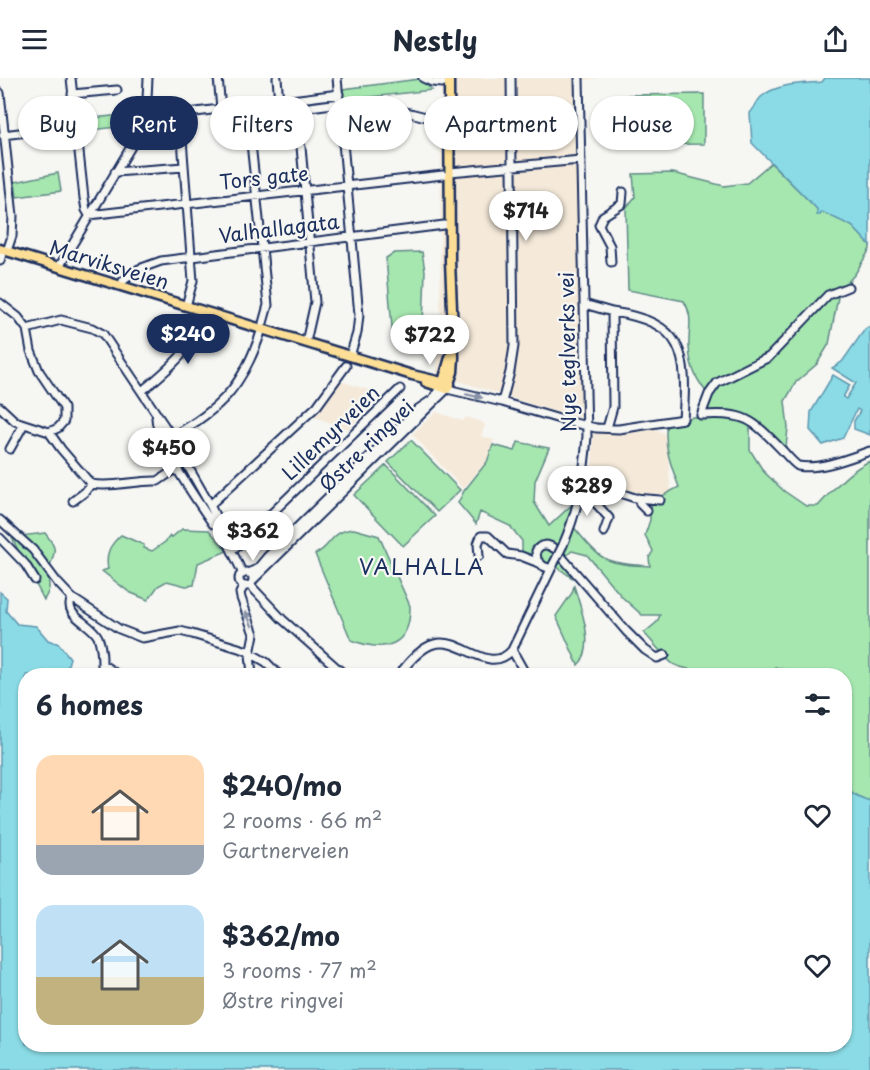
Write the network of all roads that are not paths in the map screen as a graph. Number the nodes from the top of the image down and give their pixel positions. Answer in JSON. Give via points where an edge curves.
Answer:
{"nodes":[{"id":1,"x":71,"y":78,"type":"edge"},
{"id":2,"x":148,"y":78,"type":"edge"},
{"id":3,"x":218,"y":78,"type":"edge"},
{"id":4,"x":277,"y":78,"type":"edge"},
{"id":5,"x":337,"y":78,"type":"edge"},
{"id":6,"x":423,"y":78,"type":"edge"},
{"id":7,"x":511,"y":78,"type":"edge"},
{"id":8,"x":579,"y":78,"type":"edge"},
{"id":9,"x":446,"y":81,"type":"edge"},
{"id":10,"x":117,"y":90,"type":"dead end"},
{"id":11,"x":0,"y":93,"type":"edge"},
{"id":12,"x":72,"y":94,"type":"joint"},
{"id":13,"x":339,"y":94,"type":"joint"},
{"id":14,"x":148,"y":96,"type":"edge"},
{"id":15,"x":220,"y":96,"type":"edge"},
{"id":16,"x":279,"y":96,"type":"edge"},
{"id":17,"x":314,"y":97,"type":"edge"},
{"id":18,"x":18,"y":133,"type":"edge"},
{"id":19,"x":2,"y":135,"type":"edge"},
{"id":20,"x":78,"y":150,"type":"edge"},
{"id":21,"x":129,"y":150,"type":"edge"},
{"id":22,"x":183,"y":150,"type":"edge"},
{"id":23,"x":252,"y":150,"type":"edge"},
{"id":24,"x":301,"y":150,"type":"edge"},
{"id":25,"x":345,"y":150,"type":"edge"},
{"id":26,"x":581,"y":160,"type":"junction"},
{"id":27,"x":184,"y":166,"type":"junction"},
{"id":28,"x":513,"y":167,"type":"junction"},
{"id":29,"x":115,"y":172,"type":"junction"},
{"id":30,"x":446,"y":174,"type":"junction"},
{"id":31,"x":348,"y":185,"type":"junction"},
{"id":32,"x":306,"y":190,"type":"junction"},
{"id":33,"x":624,"y":192,"type":"dead end"},
{"id":34,"x":257,"y":195,"type":"junction"},
{"id":35,"x":188,"y":203,"type":"junction"},
{"id":36,"x":89,"y":215,"type":"junction"},
{"id":37,"x":444,"y":225,"type":"dead end"},
{"id":38,"x":352,"y":237,"type":"junction"},
{"id":39,"x":309,"y":242,"type":"junction"},
{"id":40,"x":262,"y":248,"type":"junction"},
{"id":41,"x":3,"y":250,"type":"edge"},
{"id":42,"x":192,"y":256,"type":"junction"},
{"id":43,"x":0,"y":261,"type":"edge"},
{"id":44,"x":610,"y":262,"type":"dead end"},
{"id":45,"x":59,"y":267,"type":"junction"},
{"id":46,"x":123,"y":281,"type":"dead end"},
{"id":47,"x":848,"y":287,"type":"dead end"},
{"id":48,"x":0,"y":303,"type":"edge"},
{"id":49,"x":584,"y":304,"type":"junction"},
{"id":50,"x":186,"y":306,"type":"junction"},
{"id":51,"x":612,"y":312,"type":"junction"},
{"id":52,"x":202,"y":318,"type":"dead end"},
{"id":53,"x":262,"y":326,"type":"junction"},
{"id":54,"x":27,"y":329,"type":"junction"},
{"id":55,"x":306,"y":342,"type":"junction"},
{"id":56,"x":350,"y":356,"type":"junction"},
{"id":57,"x":346,"y":366,"type":"dead end"},
{"id":58,"x":445,"y":386,"type":"junction"},
{"id":59,"x":400,"y":389,"type":"dead end"},
{"id":60,"x":142,"y":391,"type":"junction"},
{"id":61,"x":502,"y":402,"type":"junction"},
{"id":62,"x":0,"y":406,"type":"edge"},
{"id":63,"x":158,"y":415,"type":"junction"},
{"id":64,"x":24,"y":424,"type":"junction"},
{"id":65,"x":586,"y":426,"type":"junction"},
{"id":66,"x":607,"y":428,"type":"junction"},
{"id":67,"x":49,"y":432,"type":"junction"},
{"id":68,"x":171,"y":437,"type":"junction"},
{"id":69,"x":10,"y":449,"type":"dead end"},
{"id":70,"x":870,"y":451,"type":"edge"},
{"id":71,"x":177,"y":468,"type":"junction"},
{"id":72,"x":583,"y":480,"type":"junction"},
{"id":73,"x":592,"y":483,"type":"junction"},
{"id":74,"x":91,"y":484,"type":"junction"},
{"id":75,"x":638,"y":498,"type":"junction"},
{"id":76,"x":660,"y":500,"type":"dead end"},
{"id":77,"x":74,"y":501,"type":"dead end"},
{"id":78,"x":210,"y":505,"type":"junction"},
{"id":79,"x":647,"y":511,"type":"dead end"},
{"id":80,"x":0,"y":520,"type":"edge"},
{"id":81,"x":220,"y":526,"type":"junction"},
{"id":82,"x":604,"y":532,"type":"dead end"},
{"id":83,"x":0,"y":538,"type":"edge"},
{"id":84,"x":232,"y":550,"type":"junction"},
{"id":85,"x":478,"y":556,"type":"dead end"},
{"id":86,"x":539,"y":563,"type":"junction"},
{"id":87,"x":552,"y":566,"type":"junction"},
{"id":88,"x":245,"y":573,"type":"junction"},
{"id":89,"x":35,"y":580,"type":"dead end"},
{"id":90,"x":249,"y":584,"type":"junction"},
{"id":91,"x":72,"y":598,"type":"junction"},
{"id":92,"x":512,"y":650,"type":"junction"},
{"id":93,"x":250,"y":654,"type":"junction"},
{"id":94,"x":665,"y":655,"type":"dead end"},
{"id":95,"x":102,"y":664,"type":"junction"},
{"id":96,"x":102,"y":668,"type":"edge"},
{"id":97,"x":108,"y":668,"type":"edge"},
{"id":98,"x":251,"y":668,"type":"edge"},
{"id":99,"x":272,"y":668,"type":"edge"},
{"id":100,"x":337,"y":668,"type":"edge"},
{"id":101,"x":405,"y":668,"type":"edge"},
{"id":102,"x":522,"y":668,"type":"edge"}],
"edges":[{"from":1,"to":12,"type":"street"},
{"from":2,"to":14,"type":"street"},
{"from":3,"to":15,"type":"street"},
{"from":4,"to":16,"type":"street"},
{"from":5,"to":13,"type":"street"},
{"from":6,"to":9,"type":"street"},
{"from":7,"to":28,"type":"street"},
{"from":8,"to":26,"type":"street","name":"Nye teglverks vei"},
{"from":9,"to":30,"type":"main road","name":"Østre ringvei"},
{"from":10,"to":12,"type":"street"},
{"from":11,"to":19,"type":"street"},
{"from":13,"to":17,"type":"street"},
{"from":18,"to":19,"type":"street"},
{"from":19,"to":41,"type":"street","via":[[13,228]]},
{"from":20,"to":36,"type":"street"},
{"from":21,"to":29,"type":"street"},
{"from":22,"to":27,"type":"street"},
{"from":23,"to":34,"type":"street"},
{"from":24,"to":32,"type":"street"},
{"from":25,"to":31,"type":"street"},
{"from":26,"to":28,"type":"street","name":"Tors gate"},
{"from":26,"to":49,"type":"street","name":"Nye teglverks vei"},
{"from":27,"to":29,"type":"street"},
{"from":27,"to":35,"type":"street"},
{"from":28,"to":30,"type":"street","name":"Tors gate"},
{"from":28,"to":61,"type":"street","via":[[514,346]]},
{"from":29,"to":36,"type":"street"},
{"from":30,"to":31,"type":"street","name":"Tors gate"},
{"from":30,"to":58,"type":"main road","name":"Østre ringvei","via":[[453,347]]},
{"from":31,"to":32,"type":"street","name":"Tors gate"},
{"from":31,"to":38,"type":"street"},
{"from":32,"to":34,"type":"street","name":"Tors gate"},
{"from":32,"to":39,"type":"street"},
{"from":33,"to":44,"type":"street","via":[[622,204],[603,216],[599,225],[610,246]]},
{"from":34,"to":35,"type":"street","name":"Tors gate"},
{"from":34,"to":40,"type":"street"},
{"from":35,"to":36,"type":"street","name":"Tors gate"},
{"from":35,"to":42,"type":"street"},
{"from":36,"to":45,"type":"street"},
{"from":37,"to":38,"type":"street","name":"Valhallagata"},
{"from":38,"to":39,"type":"street","name":"Valhallagata"},
{"from":38,"to":56,"type":"street","via":[[359,320]]},
{"from":39,"to":40,"type":"street","name":"Valhallagata"},
{"from":39,"to":55,"type":"street","via":[[315,307]]},
{"from":40,"to":42,"type":"street","name":"Valhallagata"},
{"from":40,"to":53,"type":"street","via":[[268,305]]},
{"from":41,"to":43,"type":"street"},
{"from":41,"to":45,"type":"main road","name":"Marviksveien"},
{"from":42,"to":46,"type":"street","name":"Valhallagata","via":[[155,262]]},
{"from":42,"to":50,"type":"street","via":[[192,286]]},
{"from":45,"to":50,"type":"main road","name":"Marviksveien"},
{"from":47,"to":70,"type":"street","via":[[828,295],[769,357],[717,383],[701,416],[744,417],[798,466],[850,459]]},
{"from":48,"to":54,"type":"street"},
{"from":49,"to":51,"type":"street"},
{"from":49,"to":65,"type":"street","name":"Nye teglverks vei"},
{"from":50,"to":53,"type":"main road","name":"Marviksveien"},
{"from":51,"to":66,"type":"street","via":[[613,407]]},
{"from":51,"to":66,"type":"street","name":"Marviksveien","via":[[651,321],[665,330],[680,349],[685,372],[683,418]]},
{"from":52,"to":60,"type":"street","via":[[191,344]]},
{"from":53,"to":55,"type":"main road","name":"Marviksveien"},
{"from":53,"to":68,"type":"street","via":[[251,361],[234,388],[200,420]]},
{"from":54,"to":60,"type":"street","via":[[61,320],[98,330]]},
{"from":54,"to":67,"type":"street","via":[[39,371],[65,412],[61,425]]},
{"from":55,"to":56,"type":"main road","name":"Marviksveien"},
{"from":56,"to":58,"type":"main road","name":"Marviksveien"},
{"from":57,"to":78,"type":"street","via":[[317,406]]},
{"from":58,"to":61,"type":"street","name":"Marviksveien","one_way":true},
{"from":58,"to":88,"type":"street","name":"Østre ringvei","via":[[257,569]]},
{"from":58,"to":90,"type":"street","name":"Østre ringvei"},
{"from":59,"to":84,"type":"street","name":"Lillemyrveien"},
{"from":60,"to":63,"type":"street"},
{"from":61,"to":65,"type":"street","name":"Marviksveien"},
{"from":62,"to":64,"type":"street"},
{"from":63,"to":68,"type":"street"},
{"from":63,"to":71,"type":"street","via":[[158,431]]},
{"from":64,"to":67,"type":"street"},
{"from":64,"to":69,"type":"street"},
{"from":65,"to":66,"type":"street","name":"Marviksveien"},
{"from":65,"to":72,"type":"street","name":"Nye teglverks vei"},
{"from":67,"to":74,"type":"street"},
{"from":68,"to":78,"type":"street"},
{"from":71,"to":74,"type":"street","via":[[158,481]]},
{"from":71,"to":81,"type":"street","via":[[213,524]]},
{"from":72,"to":73,"type":"street"},
{"from":72,"to":87,"type":"street","name":"Nye teglverks vei","bridge":true,"via":[[575,513]]},
{"from":73,"to":75,"type":"street"},
{"from":73,"to":82,"type":"street","via":[[593,500],[609,518]]},
{"from":74,"to":77,"type":"street"},
{"from":75,"to":76,"type":"street"},
{"from":75,"to":79,"type":"street"},
{"from":78,"to":81,"type":"street"},
{"from":80,"to":91,"type":"street","via":[[33,550]]},
{"from":81,"to":84,"type":"street"},
{"from":83,"to":89,"type":"street"},
{"from":84,"to":88,"type":"street"},
{"from":85,"to":86,"type":"street","via":[[481,536],[490,537],[507,554]]},
{"from":86,"to":87,"type":"street"},
{"from":86,"to":94,"type":"street","via":[[535,556],[538,548],[551,546],[634,640],[657,658]]},
{"from":87,"to":92,"type":"street","name":"Nye teglverks vei"},
{"from":88,"to":90,"type":"street","via":[[251,575]]},
{"from":88,"to":90,"type":"street","via":[[240,580]]},
{"from":93,"to":90,"type":"street","one_way":true,"via":[[254,634],[240,598]]},
{"from":90,"to":100,"type":"street"},
{"from":91,"to":93,"type":"street","via":[[131,635],[142,638],[186,632]]},
{"from":91,"to":95,"type":"street","via":[[72,614],[89,625],[99,639]]},
{"from":92,"to":101,"type":"street","via":[[493,660],[448,644],[434,644]]},
{"from":92,"to":102,"type":"street"},
{"from":93,"to":98,"type":"street"},
{"from":93,"to":99,"type":"street"},
{"from":95,"to":96,"type":"street"},
{"from":95,"to":97,"type":"street"}]}
